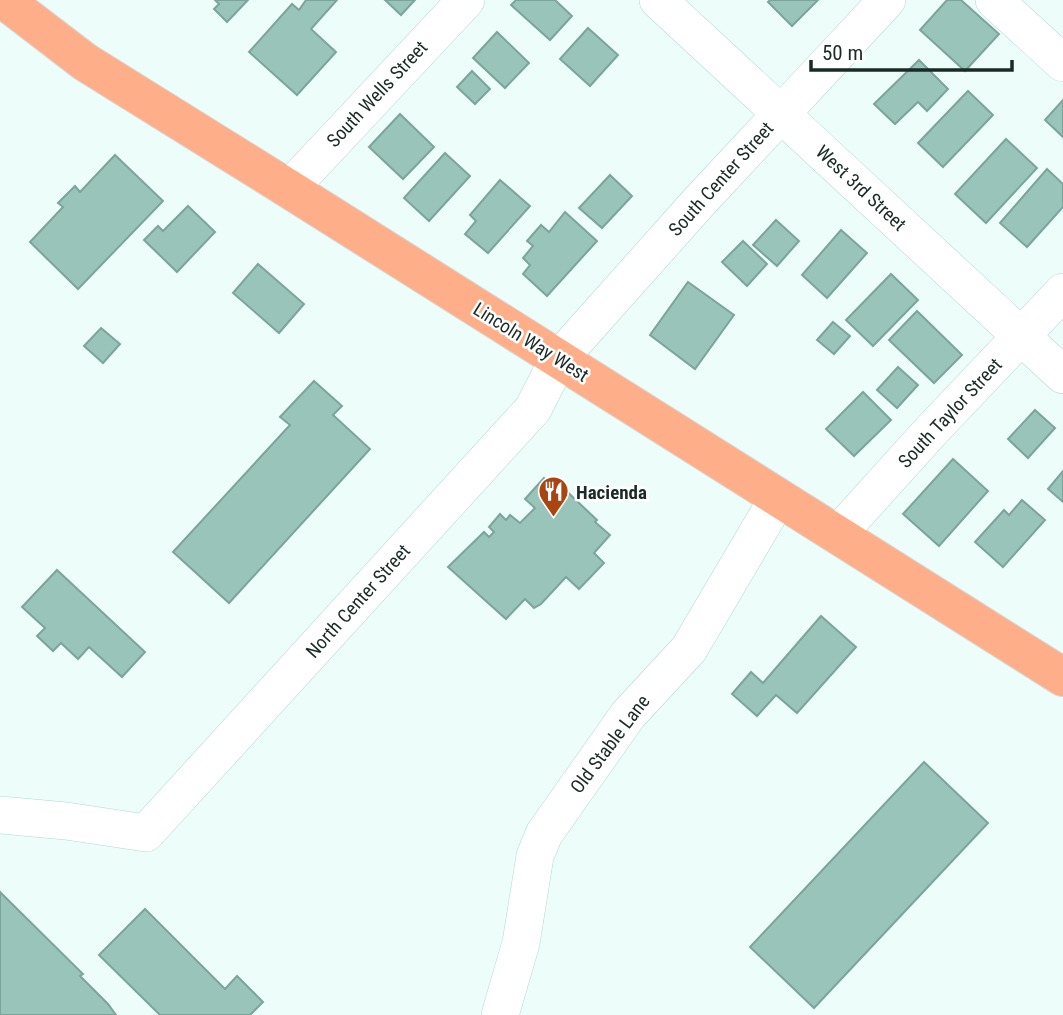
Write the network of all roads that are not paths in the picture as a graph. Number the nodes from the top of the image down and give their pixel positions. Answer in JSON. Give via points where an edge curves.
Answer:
{"nodes":[{"id":1,"x":4,"y":0,"type":"edge"},
{"id":2,"x":466,"y":0,"type":"edge"},
{"id":3,"x":658,"y":0,"type":"edge"},
{"id":4,"x":887,"y":0,"type":"edge"},
{"id":5,"x":994,"y":0,"type":"edge"},
{"id":6,"x":1063,"y":63,"type":"edge"},
{"id":7,"x":781,"y":113,"type":"junction"},
{"id":8,"x":289,"y":189,"type":"junction"},
{"id":9,"x":1063,"y":292,"type":"edge"},
{"id":10,"x":1022,"y":337,"type":"junction"},
{"id":11,"x":558,"y":360,"type":"junction"},
{"id":12,"x":1063,"y":375,"type":"edge"},
{"id":13,"x":778,"y":498,"type":"junction"},
{"id":14,"x":837,"y":535,"type":"junction"},
{"id":15,"x":1063,"y":677,"type":"edge"},
{"id":16,"x":0,"y":815,"type":"edge"},
{"id":17,"x":500,"y":1015,"type":"edge"}],
"edges":[{"from":1,"to":8,"type":"main road","name":"Lincoln Way West","via":[[96,69]]},
{"from":2,"to":8,"type":"street","name":"South Wells Street"},
{"from":3,"to":7,"type":"street","name":"West 3rd Street"},
{"from":4,"to":7,"type":"street","name":"South Center Street"},
{"from":5,"to":6,"type":"street"},
{"from":7,"to":10,"type":"street","name":"West 3rd Street"},
{"from":7,"to":11,"type":"street","name":"South Center Street"},
{"from":8,"to":11,"type":"main road","name":"Lincoln Way West"},
{"from":9,"to":10,"type":"street","name":"South Taylor Street"},
{"from":10,"to":12,"type":"street","name":"West 3rd Street"},
{"from":10,"to":14,"type":"street","name":"South Taylor Street"},
{"from":11,"to":13,"type":"main road","name":"Lincoln Way West"},
{"from":11,"to":16,"type":"street","name":"North Center Street","via":[[533,409],[146,833]]},
{"from":13,"to":14,"type":"main road","name":"Lincoln Way West"},
{"from":13,"to":17,"type":"street","name":"Old Stable Lane","via":[[689,649],[628,715],[544,834],[535,856],[521,943]]},
{"from":14,"to":15,"type":"main road","name":"Lincoln Way West"}]}
